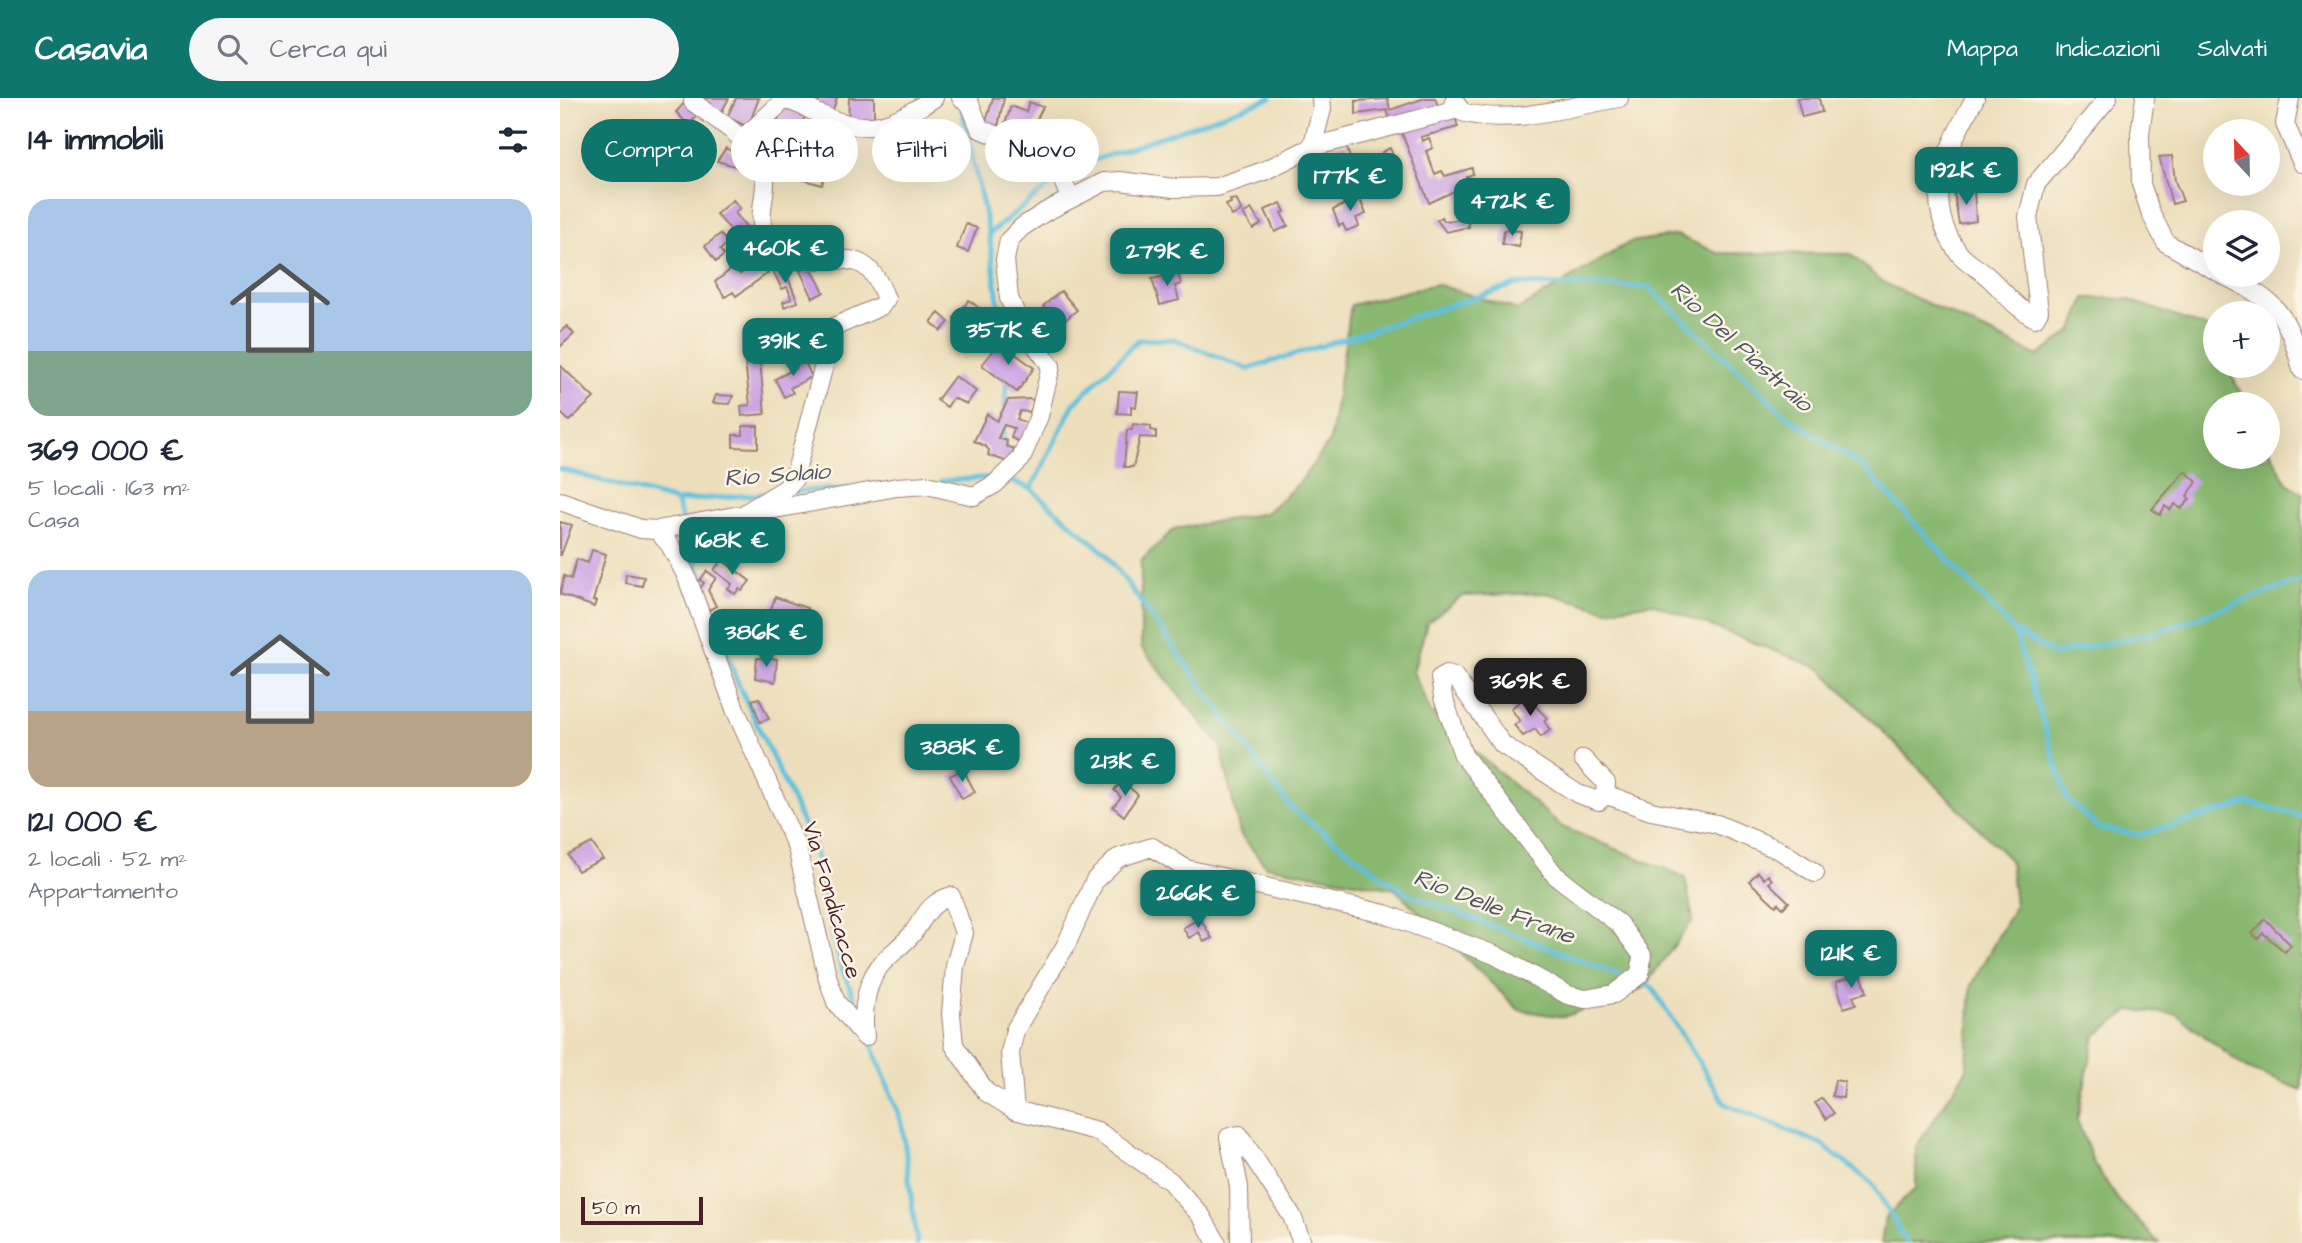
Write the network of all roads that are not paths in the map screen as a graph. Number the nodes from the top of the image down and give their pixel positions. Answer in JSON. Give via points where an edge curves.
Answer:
{"nodes":[{"id":1,"x":934,"y":98,"type":"edge"},
{"id":2,"x":961,"y":98,"type":"edge"},
{"id":3,"x":1321,"y":98,"type":"edge"},
{"id":4,"x":1619,"y":98,"type":"edge"},
{"id":5,"x":1975,"y":98,"type":"edge"},
{"id":6,"x":2108,"y":98,"type":"edge"},
{"id":7,"x":2145,"y":98,"type":"edge"},
{"id":8,"x":2290,"y":98,"type":"edge"},
{"id":9,"x":693,"y":102,"type":"dead end"},
{"id":10,"x":1455,"y":104,"type":"edge"},
{"id":11,"x":764,"y":119,"type":"edge"},
{"id":12,"x":829,"y":119,"type":"edge"},
{"id":13,"x":858,"y":126,"type":"edge"},
{"id":14,"x":731,"y":132,"type":"edge"},
{"id":15,"x":1312,"y":147,"type":"junction"},
{"id":16,"x":2302,"y":163,"type":"edge"},
{"id":17,"x":764,"y":182,"type":"edge"},
{"id":18,"x":1070,"y":198,"type":"junction"},
{"id":19,"x":2203,"y":264,"type":"edge"},
{"id":20,"x":2248,"y":287,"type":"edge"},
{"id":21,"x":2302,"y":370,"type":"edge"},
{"id":22,"x":560,"y":501,"type":"edge"},
{"id":23,"x":742,"y":516,"type":"junction"},
{"id":24,"x":657,"y":530,"type":"junction"},
{"id":25,"x":1583,"y":759,"type":"dead end"},
{"id":26,"x":1605,"y":794,"type":"junction"},
{"id":27,"x":1815,"y":873,"type":"dead end"},
{"id":28,"x":1015,"y":1110,"type":"junction"},
{"id":29,"x":1217,"y":1243,"type":"edge"},
{"id":30,"x":1240,"y":1243,"type":"edge"},
{"id":31,"x":1303,"y":1243,"type":"edge"}],
"edges":[{"from":1,"to":13,"type":"street","via":[[884,126]]},
{"from":2,"to":18,"type":"street","via":[[970,104],[980,129],[1053,156]]},
{"from":3,"to":15,"type":"street"},
{"from":4,"to":10,"type":"street","via":[[1513,116],[1473,116]]},
{"from":5,"to":6,"type":"street","via":[[1943,166],[1937,202],[1959,254],[2021,311],[2035,318],[2039,311],[2028,217],[2036,184]]},
{"from":7,"to":19,"type":"street","via":[[2141,184],[2151,214],[2166,243]]},
{"from":8,"to":16,"type":"street","via":[[2285,124]]},
{"from":9,"to":14,"type":"street"},
{"from":10,"to":15,"type":"street"},
{"from":11,"to":12,"type":"street","via":[[784,100]]},
{"from":15,"to":18,"type":"street","via":[[1217,187],[1104,182]]},
{"from":17,"to":23,"type":"street","via":[[760,218],[775,254],[785,260],[857,262],[872,269],[886,299],[881,306],[834,327],[794,479]]},
{"from":18,"to":23,"type":"street","via":[[1021,227],[1009,240],[1005,260],[1009,299],[1020,324],[1051,366],[1039,416],[1021,458],[995,484],[974,496],[927,485],[897,487]]},
{"from":20,"to":21,"type":"street","via":[[2276,307],[2291,330]]},
{"from":22,"to":24,"type":"street","via":[[640,529]]},
{"from":23,"to":24,"type":"street"},
{"from":24,"to":28,"type":"street","name":"Via Fondicacce","via":[[686,575],[735,709],[797,848],[836,1002],[865,1037],[863,1013],[870,983],[882,962],[911,936],[936,901],[951,896],[964,933],[951,1014],[954,1045],[986,1092]]},
{"from":25,"to":26,"type":"street","via":[[1606,783]]},
{"from":26,"to":27,"type":"street","via":[[1651,811],[1717,824],[1781,851]]},
{"from":26,"to":28,"type":"street","via":[[1599,802],[1578,794],[1503,745],[1454,676],[1440,678],[1463,755],[1555,875],[1619,925],[1642,955],[1640,974],[1614,994],[1585,999],[1568,995],[1495,955],[1396,918],[1185,869],[1152,847],[1118,858],[1095,880],[1066,944],[1016,1030],[1010,1053]]},
{"from":28,"to":29,"type":"street","name":"Via Fondicacce","via":[[1097,1131],[1170,1181],[1202,1217]]},
{"from":30,"to":31,"type":"street","via":[[1239,1187],[1229,1136],[1239,1135],[1292,1216]]}]}
